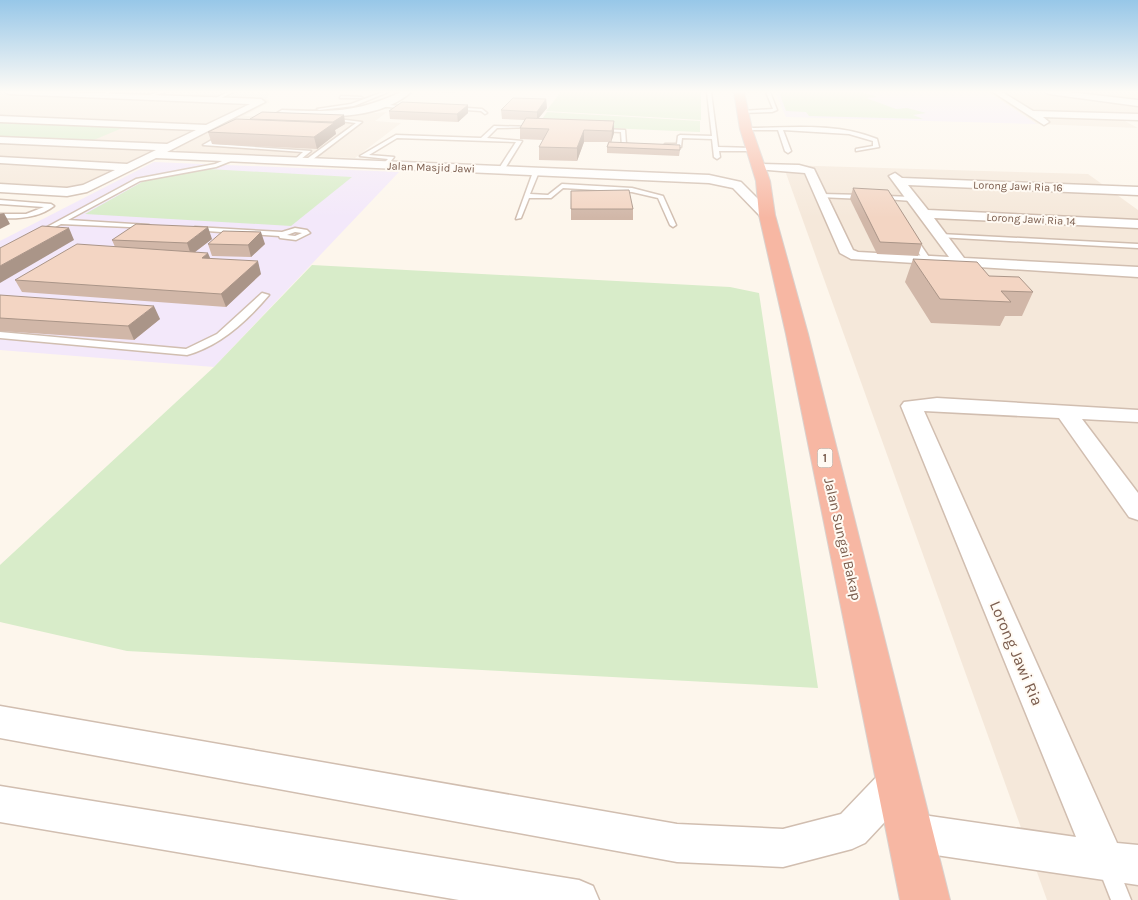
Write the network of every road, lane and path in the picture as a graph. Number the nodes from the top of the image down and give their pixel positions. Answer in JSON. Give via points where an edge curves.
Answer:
{"nodes":[{"id":1,"x":125,"y":134,"type":"edge"},
{"id":2,"x":196,"y":134,"type":"edge"},
{"id":3,"x":224,"y":134,"type":"edge"},
{"id":4,"x":342,"y":134,"type":"edge"},
{"id":5,"x":488,"y":134,"type":"edge"},
{"id":6,"x":622,"y":134,"type":"edge"},
{"id":7,"x":714,"y":134,"type":"edge"},
{"id":8,"x":748,"y":134,"type":"edge"},
{"id":9,"x":782,"y":134,"type":"edge"},
{"id":10,"x":859,"y":134,"type":"edge"},
{"id":11,"x":715,"y":138,"type":"junction"},
{"id":12,"x":483,"y":139,"type":"junction"},
{"id":13,"x":0,"y":140,"type":"edge"},
{"id":14,"x":102,"y":144,"type":"junction"},
{"id":15,"x":642,"y":146,"type":"edge"},
{"id":16,"x":657,"y":146,"type":"edge"},
{"id":17,"x":169,"y":147,"type":"junction"},
{"id":18,"x":716,"y":149,"type":"junction"},
{"id":19,"x":858,"y":150,"type":"dead end"},
{"id":20,"x":788,"y":151,"type":"dead end"},
{"id":21,"x":154,"y":155,"type":"junction"},
{"id":22,"x":717,"y":157,"type":"dead end"},
{"id":23,"x":234,"y":158,"type":"junction"},
{"id":24,"x":756,"y":159,"type":"junction"},
{"id":25,"x":0,"y":160,"type":"edge"},
{"id":26,"x":301,"y":161,"type":"junction"},
{"id":27,"x":385,"y":165,"type":"junction"},
{"id":28,"x":130,"y":167,"type":"junction"},
{"id":29,"x":501,"y":170,"type":"junction"},
{"id":30,"x":536,"y":172,"type":"junction"},
{"id":31,"x":631,"y":176,"type":"junction"},
{"id":32,"x":709,"y":179,"type":"junction"},
{"id":33,"x":0,"y":189,"type":"edge"},
{"id":34,"x":627,"y":190,"type":"junction"},
{"id":35,"x":1138,"y":191,"type":"edge"},
{"id":36,"x":526,"y":196,"type":"junction"},
{"id":37,"x":821,"y":196,"type":"junction"},
{"id":38,"x":868,"y":197,"type":"edge"},
{"id":39,"x":878,"y":198,"type":"edge"},
{"id":40,"x":887,"y":198,"type":"junction"},
{"id":41,"x":912,"y":199,"type":"junction"},
{"id":42,"x":0,"y":202,"type":"edge"},
{"id":43,"x":892,"y":206,"type":"edge"},
{"id":44,"x":924,"y":214,"type":"junction"},
{"id":45,"x":768,"y":215,"type":"junction"},
{"id":46,"x":0,"y":216,"type":"edge"},
{"id":47,"x":518,"y":218,"type":"dead end"},
{"id":48,"x":61,"y":222,"type":"junction"},
{"id":49,"x":1138,"y":224,"type":"edge"},
{"id":50,"x":673,"y":225,"type":"dead end"},
{"id":51,"x":157,"y":227,"type":"edge"},
{"id":52,"x":186,"y":229,"type":"edge"},
{"id":53,"x":907,"y":229,"type":"edge"},
{"id":54,"x":283,"y":234,"type":"dead end"},
{"id":55,"x":35,"y":235,"type":"edge"},
{"id":56,"x":940,"y":236,"type":"junction"},
{"id":57,"x":1138,"y":246,"type":"edge"},
{"id":58,"x":927,"y":260,"type":"junction"},
{"id":59,"x":960,"y":262,"type":"junction"},
{"id":60,"x":1138,"y":272,"type":"edge"},
{"id":61,"x":265,"y":295,"type":"dead end"},
{"id":62,"x":0,"y":335,"type":"edge"},
{"id":63,"x":1065,"y":411,"type":"junction"},
{"id":64,"x":1138,"y":416,"type":"edge"},
{"id":65,"x":1138,"y":511,"type":"edge"},
{"id":66,"x":0,"y":722,"type":"edge"},
{"id":67,"x":898,"y":781,"type":"junction"},
{"id":68,"x":0,"y":804,"type":"edge"},
{"id":69,"x":909,"y":832,"type":"junction"},
{"id":70,"x":1122,"y":863,"type":"edge"},
{"id":71,"x":579,"y":900,"type":"edge"},
{"id":72,"x":925,"y":900,"type":"edge"},
{"id":73,"x":1121,"y":900,"type":"edge"}],
"edges":[{"from":1,"to":14,"type":"street"},
{"from":2,"to":17,"type":"street"},
{"from":3,"to":26,"type":"lane","via":[[206,145],[308,151]]},
{"from":4,"to":26,"type":"lane"},
{"from":5,"to":12,"type":"lane"},
{"from":6,"to":15,"type":"lane","via":[[624,144]]},
{"from":7,"to":11,"type":"lane"},
{"from":8,"to":24,"type":"highway","name":"Jalan Sungai Bakap","number":"1"},
{"from":9,"to":20,"type":"lane"},
{"from":10,"to":19,"type":"lane","via":[[876,140],[876,147]]},
{"from":11,"to":16,"type":"lane","via":[[680,136],[679,146]]},
{"from":11,"to":18,"type":"lane"},
{"from":12,"to":27,"type":"lane","via":[[396,136],[363,156],[392,158]]},
{"from":12,"to":29,"type":"lane","via":[[519,141]]},
{"from":13,"to":14,"type":"street"},
{"from":14,"to":17,"type":"street"},
{"from":17,"to":21,"type":"street"},
{"from":18,"to":22,"type":"lane"},
{"from":18,"to":24,"type":"lane"},
{"from":21,"to":23,"type":"street","name":"Jalan Masjid Jawi"},
{"from":21,"to":28,"type":"street"},
{"from":23,"to":26,"type":"street","name":"Jalan Masjid Jawi"},
{"from":23,"to":48,"type":"lane","via":[[216,165],[138,180]]},
{"from":24,"to":32,"type":"street","name":"Jalan Masjid Jawi","via":[[726,177]]},
{"from":24,"to":37,"type":"street","via":[[810,171]]},
{"from":24,"to":45,"type":"highway","name":"Jalan Sungai Bakap","number":"1"},
{"from":25,"to":28,"type":"street"},
{"from":26,"to":27,"type":"street","name":"Jalan Masjid Jawi"},
{"from":27,"to":29,"type":"street","name":"Jalan Masjid Jawi"},
{"from":28,"to":33,"type":"street","via":[[87,188],[67,192]]},
{"from":29,"to":30,"type":"street","name":"Jalan Masjid Jawi"},
{"from":30,"to":31,"type":"street","name":"Jalan Masjid Jawi"},
{"from":30,"to":36,"type":"lane"},
{"from":31,"to":32,"type":"street","name":"Jalan Masjid Jawi"},
{"from":31,"to":34,"type":"lane"},
{"from":32,"to":45,"type":"street","name":"Jalan Masjid Jawi","via":[[737,185]]},
{"from":34,"to":36,"type":"lane","via":[[562,186],[549,197]]},
{"from":34,"to":50,"type":"lane","via":[[661,197]]},
{"from":35,"to":41,"type":"street","name":"Lorong Jawi Ria 16","via":[[897,178]]},
{"from":36,"to":47,"type":"lane"},
{"from":37,"to":38,"type":"lane"},
{"from":37,"to":58,"type":"street","via":[[847,253]]},
{"from":39,"to":40,"type":"lane"},
{"from":40,"to":41,"type":"lane"},
{"from":40,"to":43,"type":"lane"},
{"from":41,"to":44,"type":"street"},
{"from":42,"to":46,"type":"lane","via":[[51,206],[26,216]]},
{"from":44,"to":49,"type":"street","name":"Lorong Jawi Ria 14"},
{"from":44,"to":56,"type":"street"},
{"from":45,"to":67,"type":"highway","name":"Jalan Sungai Bakap","number":"1"},
{"from":48,"to":51,"type":"lane"},
{"from":48,"to":55,"type":"lane"},
{"from":52,"to":54,"type":"lane"},
{"from":53,"to":58,"type":"lane"},
{"from":56,"to":57,"type":"lane"},
{"from":56,"to":59,"type":"street"},
{"from":58,"to":59,"type":"street"},
{"from":59,"to":60,"type":"street"},
{"from":61,"to":62,"type":"lane","via":[[217,340],[187,352]]},
{"from":63,"to":64,"type":"street"},
{"from":63,"to":65,"type":"street"},
{"from":63,"to":70,"type":"street","name":"Lorong Jawi Ria","via":[[937,404],[911,406]]},
{"from":66,"to":67,"type":"street","via":[[677,843],[782,848],[852,830]]},
{"from":67,"to":69,"type":"highway","name":"Jalan Sungai Bakap","number":"1"},
{"from":68,"to":71,"type":"street"},
{"from":69,"to":70,"type":"street"},
{"from":69,"to":72,"type":"highway","name":"Jalan Sungai Bakap","number":"1"},
{"from":70,"to":73,"type":"lane","name":"Lorong Jawi Ria"}]}
